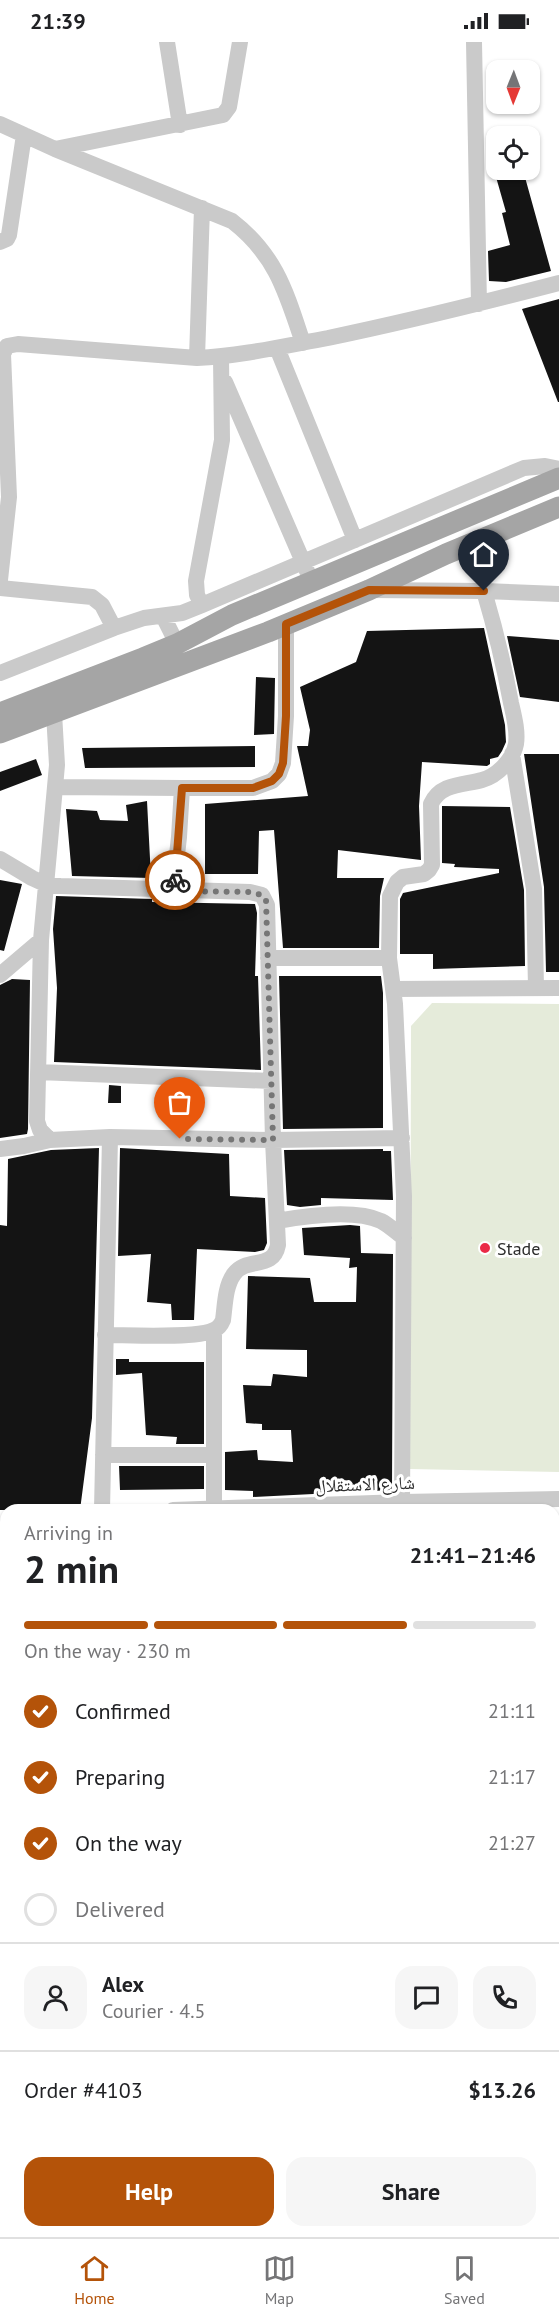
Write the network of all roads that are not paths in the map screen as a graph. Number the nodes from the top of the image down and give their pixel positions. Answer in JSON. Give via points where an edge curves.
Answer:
{"nodes":[{"id":1,"x":167,"y":42,"type":"edge"},
{"id":2,"x":240,"y":42,"type":"edge"},
{"id":3,"x":474,"y":42,"type":"edge"},
{"id":4,"x":0,"y":123,"type":"edge"},
{"id":5,"x":180,"y":125,"type":"junction"},
{"id":6,"x":24,"y":135,"type":"junction"},
{"id":7,"x":55,"y":149,"type":"junction"},
{"id":8,"x":202,"y":208,"type":"junction"},
{"id":9,"x":0,"y":242,"type":"edge"},
{"id":10,"x":559,"y":283,"type":"edge"},
{"id":11,"x":479,"y":304,"type":"junction"},
{"id":12,"x":5,"y":340,"type":"edge"},
{"id":13,"x":303,"y":343,"type":"junction"},
{"id":14,"x":277,"y":348,"type":"junction"},
{"id":15,"x":221,"y":357,"type":"junction"},
{"id":16,"x":197,"y":358,"type":"junction"},
{"id":17,"x":222,"y":376,"type":"junction"},
{"id":18,"x":559,"y":470,"type":"edge"},
{"id":19,"x":559,"y":478,"type":"edge"},
{"id":20,"x":559,"y":507,"type":"edge"},
{"id":21,"x":354,"y":540,"type":"junction"},
{"id":22,"x":303,"y":562,"type":"junction"},
{"id":23,"x":0,"y":580,"type":"edge"},
{"id":24,"x":312,"y":582,"type":"junction"},
{"id":25,"x":0,"y":588,"type":"edge"},
{"id":26,"x":369,"y":590,"type":"junction"},
{"id":27,"x":484,"y":591,"type":"junction"},
{"id":28,"x":559,"y":594,"type":"edge"},
{"id":29,"x":202,"y":605,"type":"junction"},
{"id":30,"x":163,"y":616,"type":"junction"},
{"id":31,"x":286,"y":624,"type":"junction"},
{"id":32,"x":114,"y":628,"type":"junction"},
{"id":33,"x":177,"y":644,"type":"junction"},
{"id":34,"x":0,"y":673,"type":"edge"},
{"id":35,"x":0,"y":713,"type":"edge"},
{"id":36,"x":54,"y":713,"type":"junction"},
{"id":37,"x":0,"y":733,"type":"edge"},
{"id":38,"x":512,"y":754,"type":"junction"},
{"id":39,"x":56,"y":786,"type":"junction"},
{"id":40,"x":182,"y":788,"type":"junction"},
{"id":41,"x":0,"y":859,"type":"edge"},
{"id":42,"x":45,"y":884,"type":"junction"},
{"id":43,"x":173,"y":891,"type":"junction"},
{"id":44,"x":41,"y":940,"type":"junction"},
{"id":45,"x":268,"y":958,"type":"junction"},
{"id":46,"x":389,"y":958,"type":"junction"},
{"id":47,"x":0,"y":975,"type":"edge"},
{"id":48,"x":536,"y":988,"type":"junction"},
{"id":49,"x":559,"y":988,"type":"edge"},
{"id":50,"x":393,"y":989,"type":"junction"},
{"id":51,"x":38,"y":1072,"type":"junction"},
{"id":52,"x":271,"y":1081,"type":"junction"},
{"id":53,"x":110,"y":1137,"type":"junction"},
{"id":54,"x":402,"y":1138,"type":"junction"},
{"id":55,"x":50,"y":1140,"type":"junction"},
{"id":56,"x":273,"y":1140,"type":"junction"},
{"id":57,"x":0,"y":1149,"type":"edge"},
{"id":58,"x":277,"y":1221,"type":"junction"},
{"id":59,"x":404,"y":1238,"type":"junction"},
{"id":60,"x":214,"y":1330,"type":"junction"},
{"id":61,"x":105,"y":1335,"type":"junction"},
{"id":62,"x":103,"y":1455,"type":"junction"},
{"id":63,"x":213,"y":1455,"type":"junction"},
{"id":64,"x":559,"y":1499,"type":"edge"},
{"id":65,"x":102,"y":1504,"type":"edge"},
{"id":66,"x":214,"y":1504,"type":"edge"},
{"id":67,"x":409,"y":1504,"type":"edge"},
{"id":68,"x":434,"y":1504,"type":"edge"}],
"edges":[{"from":1,"to":5,"type":"street"},
{"from":2,"to":5,"type":"street","via":[[226,112]]},
{"from":3,"to":11,"type":"street"},
{"from":4,"to":6,"type":"street"},
{"from":5,"to":7,"type":"street"},
{"from":6,"to":7,"type":"street"},
{"from":6,"to":9,"type":"street","via":[[9,235]]},
{"from":7,"to":8,"type":"street"},
{"from":8,"to":13,"type":"street","via":[[232,221],[252,236],[269,258],[288,297]]},
{"from":8,"to":16,"type":"street"},
{"from":10,"to":11,"type":"street"},
{"from":11,"to":13,"type":"street"},
{"from":12,"to":16,"type":"street"},
{"from":12,"to":23,"type":"street","via":[[9,497]]},
{"from":13,"to":14,"type":"street"},
{"from":14,"to":15,"type":"street"},
{"from":14,"to":21,"type":"street"},
{"from":15,"to":16,"type":"street"},
{"from":15,"to":17,"type":"street"},
{"from":17,"to":22,"type":"street"},
{"from":17,"to":29,"type":"street","via":[[222,440],[196,581]]},
{"from":18,"to":21,"type":"street","via":[[545,466],[524,468]]},
{"from":19,"to":24,"type":"main road"},
{"from":20,"to":26,"type":"main road"},
{"from":21,"to":22,"type":"street"},
{"from":22,"to":24,"type":"street"},
{"from":22,"to":29,"type":"street"},
{"from":24,"to":33,"type":"main road","via":[[232,615]]},
{"from":25,"to":32,"type":"street","via":[[92,597],[102,605]]},
{"from":26,"to":27,"type":"street"},
{"from":26,"to":31,"type":"main road"},
{"from":27,"to":28,"type":"street"},
{"from":27,"to":38,"type":"street","via":[[516,728]]},
{"from":29,"to":30,"type":"street"},
{"from":30,"to":32,"type":"street"},
{"from":30,"to":33,"type":"street"},
{"from":31,"to":36,"type":"main road"},
{"from":31,"to":40,"type":"street","via":[[286,716],[279,774],[253,788]]},
{"from":32,"to":34,"type":"street"},
{"from":33,"to":35,"type":"main road"},
{"from":36,"to":37,"type":"main road"},
{"from":36,"to":39,"type":"street"},
{"from":38,"to":46,"type":"street","via":[[488,778],[447,788],[433,799],[432,865],[424,874],[403,877],[392,888]]},
{"from":38,"to":48,"type":"street","via":[[534,889]]},
{"from":39,"to":40,"type":"street"},
{"from":39,"to":42,"type":"street"},
{"from":40,"to":43,"type":"street"},
{"from":41,"to":42,"type":"street"},
{"from":42,"to":43,"type":"street"},
{"from":42,"to":44,"type":"street"},
{"from":43,"to":45,"type":"street","via":[[262,895],[267,905]]},
{"from":44,"to":47,"type":"street"},
{"from":44,"to":51,"type":"street"},
{"from":45,"to":46,"type":"street"},
{"from":45,"to":52,"type":"street"},
{"from":46,"to":50,"type":"street"},
{"from":48,"to":49,"type":"street"},
{"from":48,"to":50,"type":"street"},
{"from":50,"to":54,"type":"street"},
{"from":51,"to":52,"type":"street"},
{"from":51,"to":55,"type":"street","via":[[37,1121]]},
{"from":52,"to":56,"type":"street"},
{"from":53,"to":55,"type":"street"},
{"from":53,"to":56,"type":"street"},
{"from":53,"to":61,"type":"street"},
{"from":54,"to":56,"type":"street"},
{"from":54,"to":59,"type":"street"},
{"from":55,"to":57,"type":"street"},
{"from":56,"to":58,"type":"street"},
{"from":58,"to":59,"type":"street","via":[[346,1215],[380,1221]]},
{"from":58,"to":60,"type":"street","via":[[277,1253],[235,1272],[223,1320]]},
{"from":59,"to":67,"type":"street"},
{"from":60,"to":61,"type":"street","via":[[179,1335]]},
{"from":60,"to":63,"type":"street"},
{"from":61,"to":62,"type":"street"},
{"from":62,"to":63,"type":"street"},
{"from":62,"to":65,"type":"street"},
{"from":63,"to":66,"type":"street"},
{"from":64,"to":68,"type":"street","name":"شارع الاستقلال"}]}
